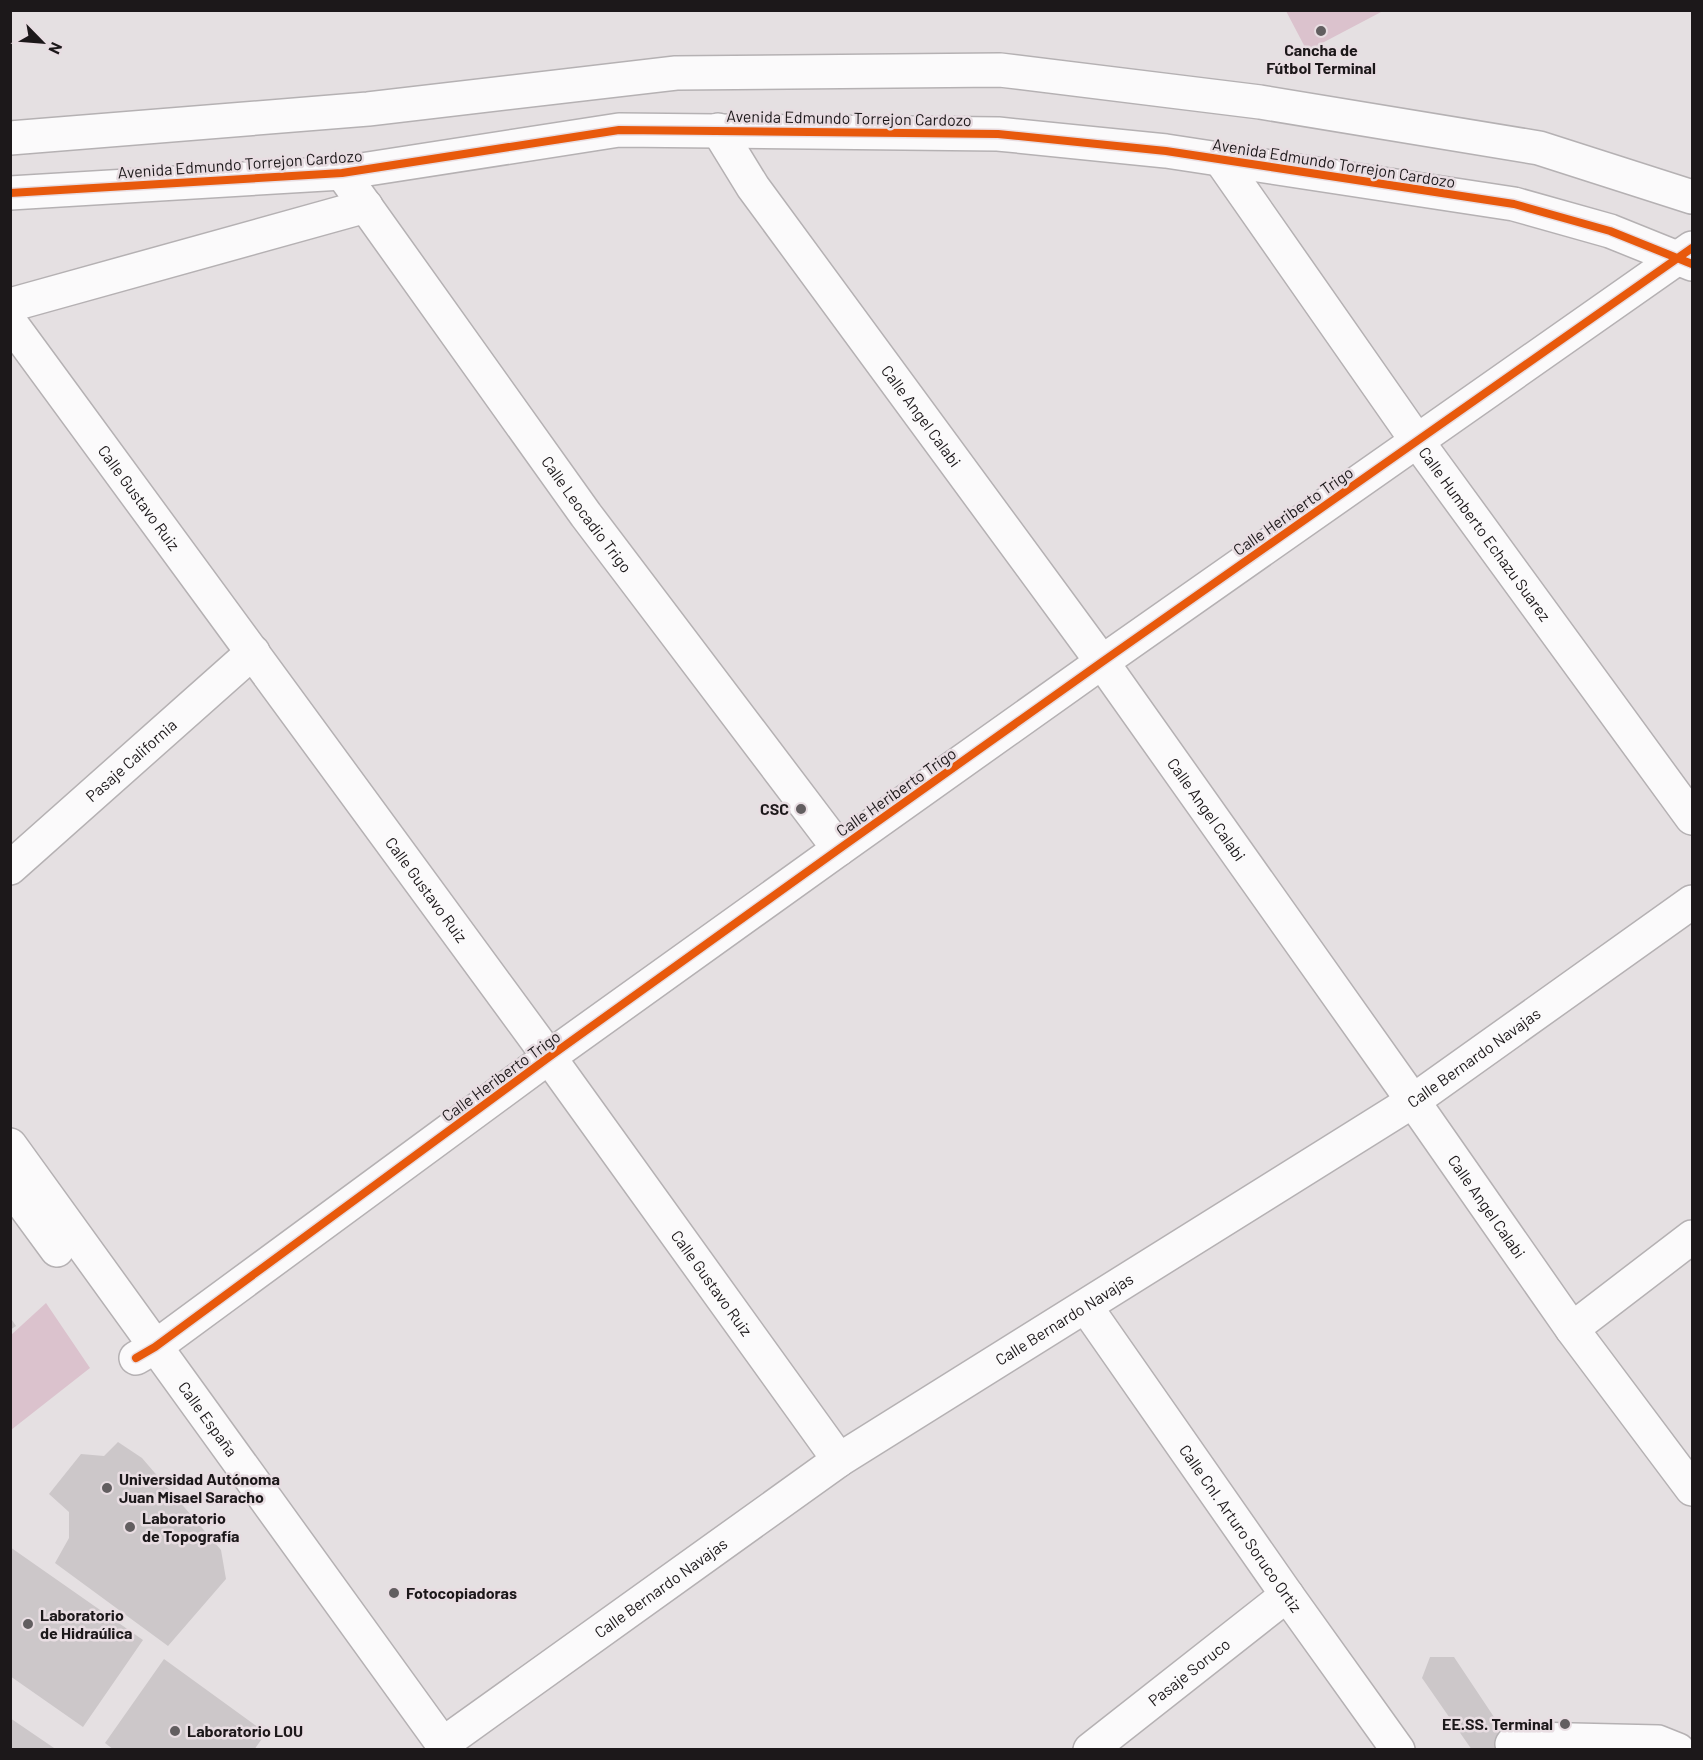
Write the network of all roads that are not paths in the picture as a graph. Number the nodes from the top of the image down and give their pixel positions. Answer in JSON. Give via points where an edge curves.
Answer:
{"nodes":[{"id":1,"x":718,"y":130,"type":"junction"},
{"id":2,"x":10,"y":138,"type":"edge"},
{"id":3,"x":1220,"y":159,"type":"junction"},
{"id":4,"x":342,"y":173,"type":"junction"},
{"id":5,"x":10,"y":193,"type":"edge"},
{"id":6,"x":1692,"y":197,"type":"edge"},
{"id":7,"x":366,"y":206,"type":"junction"},
{"id":8,"x":1688,"y":257,"type":"edge"},
{"id":9,"x":10,"y":305,"type":"edge"},
{"id":10,"x":10,"y":322,"type":"edge"},
{"id":11,"x":1417,"y":441,"type":"junction"},
{"id":12,"x":253,"y":652,"type":"junction"},
{"id":13,"x":1102,"y":662,"type":"junction"},
{"id":14,"x":1692,"y":818,"type":"edge"},
{"id":15,"x":839,"y":849,"type":"junction"},
{"id":16,"x":10,"y":868,"type":"edge"},
{"id":17,"x":1692,"y":902,"type":"edge"},
{"id":18,"x":549,"y":1057,"type":"junction"},
{"id":19,"x":1413,"y":1101,"type":"junction"},
{"id":20,"x":10,"y":1145,"type":"edge"},
{"id":21,"x":10,"y":1186,"type":"edge"},
{"id":22,"x":1692,"y":1237,"type":"edge"},
{"id":23,"x":1086,"y":1307,"type":"junction"},
{"id":24,"x":1572,"y":1329,"type":"junction"},
{"id":25,"x":146,"y":1353,"type":"junction"},
{"id":26,"x":839,"y":1460,"type":"junction"},
{"id":27,"x":1692,"y":1490,"type":"edge"},
{"id":28,"x":1287,"y":1595,"type":"junction"},
{"id":29,"x":1512,"y":1744,"type":"dead end"},
{"id":30,"x":439,"y":1748,"type":"edge"},
{"id":31,"x":1090,"y":1749,"type":"edge"},
{"id":32,"x":1398,"y":1749,"type":"edge"},
{"id":33,"x":1678,"y":1749,"type":"edge"}],
"edges":[{"from":1,"to":3,"type":"street","name":"Avenida Edmundo Torrejon Cardozo","via":[[998,134]]},
{"from":1,"to":4,"type":"street","name":"Avenida Edmundo Torrejon Cardozo","via":[[619,130]]},
{"from":1,"to":13,"type":"street","name":"Calle Angel Calabi","via":[[753,187]]},
{"from":2,"to":6,"type":"street","via":[[368,109],[676,73],[1000,70],[1260,102],[1539,148]]},
{"from":3,"to":8,"type":"street","name":"Avenida Edmundo Torrejon Cardozo","via":[[1514,204]]},
{"from":3,"to":11,"type":"street","name":"Calle Humberto Echazu Suarez"},
{"from":4,"to":5,"type":"street","name":"Avenida Edmundo Torrejon Cardozo"},
{"from":4,"to":7,"type":"street","name":"Calle Leocadio Trigo"},
{"from":7,"to":9,"type":"street"},
{"from":7,"to":15,"type":"street","name":"Calle Leocadio Trigo","via":[[585,515]]},
{"from":8,"to":11,"type":"street","name":"Calle Heriberto Trigo"},
{"from":10,"to":12,"type":"street","name":"Calle Gustavo Ruiz"},
{"from":11,"to":13,"type":"street","name":"Calle Heriberto Trigo"},
{"from":11,"to":14,"type":"street","name":"Calle Humberto Echazu Suarez"},
{"from":12,"to":16,"type":"street","name":"Pasaje California"},
{"from":12,"to":18,"type":"street","name":"Calle Gustavo Ruiz"},
{"from":13,"to":15,"type":"street","name":"Calle Heriberto Trigo"},
{"from":13,"to":19,"type":"street","name":"Calle Angel Calabi"},
{"from":15,"to":18,"type":"street","name":"Calle Heriberto Trigo"},
{"from":17,"to":19,"type":"street","name":"Calle Bernardo Navajas"},
{"from":18,"to":25,"type":"street","name":"Calle Heriberto Trigo"},
{"from":18,"to":26,"type":"street","name":"Calle Gustavo Ruiz"},
{"from":19,"to":23,"type":"street","name":"Calle Bernardo Navajas"},
{"from":19,"to":24,"type":"street","name":"Calle Angel Calabi"},
{"from":20,"to":25,"type":"street","name":"Calle España"},
{"from":21,"to":25,"type":"street","name":"Calle España"},
{"from":22,"to":24,"type":"street"},
{"from":23,"to":26,"type":"street","name":"Calle Bernardo Navajas"},
{"from":23,"to":28,"type":"street","name":"Calle Cnl. Arturo Soruco Ortiz"},
{"from":24,"to":27,"type":"street","name":"Calle Angel Calabi"},
{"from":25,"to":30,"type":"street","name":"Calle España"},
{"from":26,"to":30,"type":"street","name":"Calle Bernardo Navajas"},
{"from":28,"to":31,"type":"street","name":"Pasaje Soruco"},
{"from":28,"to":32,"type":"street","name":"Calle Cnl. Arturo Soruco Ortiz"},
{"from":29,"to":33,"type":"street","via":[[1530,1739],[1658,1742]]}]}
